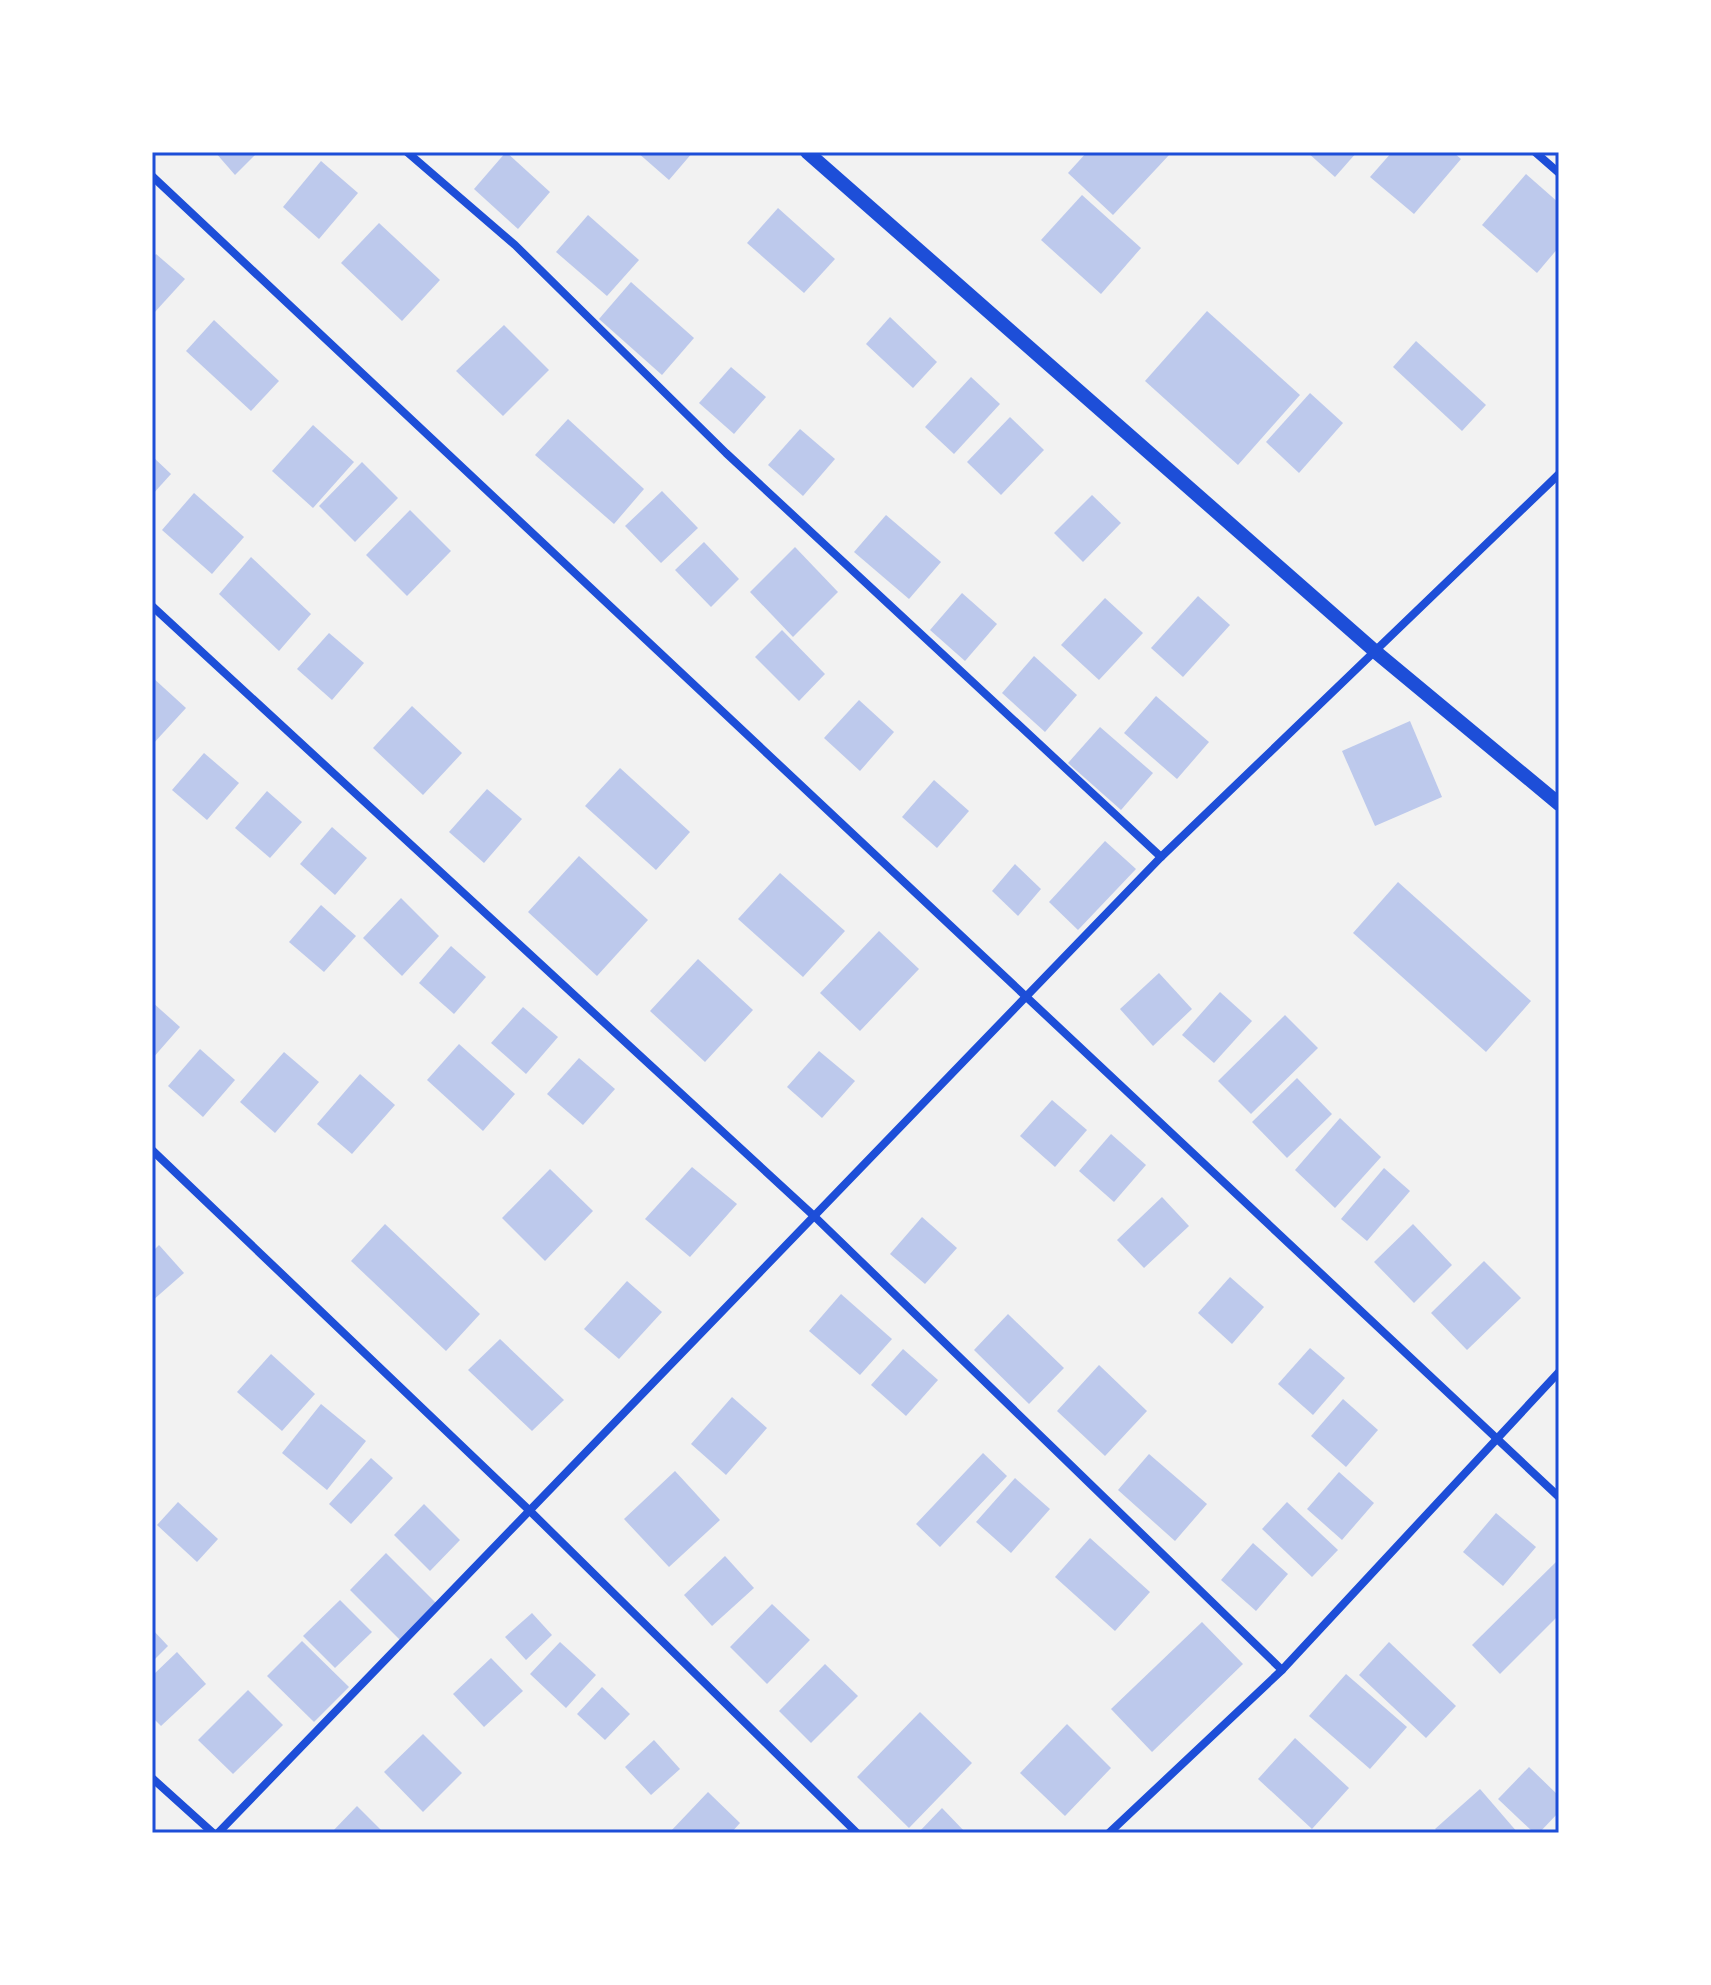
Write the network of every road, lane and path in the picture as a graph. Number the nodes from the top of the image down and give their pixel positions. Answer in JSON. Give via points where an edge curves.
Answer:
{"nodes":[{"id":1,"x":407,"y":152,"type":"edge"},
{"id":2,"x":807,"y":152,"type":"edge"},
{"id":3,"x":1535,"y":152,"type":"edge"},
{"id":4,"x":1559,"y":173,"type":"edge"},
{"id":5,"x":152,"y":176,"type":"edge"},
{"id":6,"x":1559,"y":474,"type":"edge"},
{"id":7,"x":152,"y":606,"type":"edge"},
{"id":8,"x":1377,"y":653,"type":"junction"},
{"id":9,"x":1559,"y":804,"type":"edge"},
{"id":10,"x":1161,"y":857,"type":"junction"},
{"id":11,"x":1025,"y":997,"type":"junction"},
{"id":12,"x":152,"y":1150,"type":"edge"},
{"id":13,"x":814,"y":1216,"type":"junction"},
{"id":14,"x":1559,"y":1372,"type":"edge"},
{"id":15,"x":1495,"y":1438,"type":"junction"},
{"id":16,"x":1559,"y":1497,"type":"edge"},
{"id":17,"x":531,"y":1512,"type":"junction"},
{"id":18,"x":1282,"y":1670,"type":"junction"},
{"id":19,"x":152,"y":1778,"type":"edge"},
{"id":20,"x":216,"y":1833,"type":"edge"},
{"id":21,"x":857,"y":1833,"type":"edge"},
{"id":22,"x":1109,"y":1833,"type":"edge"}],
"edges":[{"from":1,"to":10,"type":"street","via":[[515,245],[726,453]]},
{"from":2,"to":8,"type":"street"},
{"from":3,"to":4,"type":"street"},
{"from":5,"to":11,"type":"street"},
{"from":6,"to":8,"type":"street"},
{"from":7,"to":13,"type":"street"},
{"from":8,"to":9,"type":"street"},
{"from":8,"to":10,"type":"street"},
{"from":10,"to":11,"type":"street"},
{"from":11,"to":13,"type":"street"},
{"from":11,"to":15,"type":"street"},
{"from":12,"to":17,"type":"street"},
{"from":13,"to":17,"type":"street"},
{"from":13,"to":18,"type":"street"},
{"from":14,"to":15,"type":"street"},
{"from":15,"to":16,"type":"street"},
{"from":15,"to":18,"type":"street"},
{"from":17,"to":20,"type":"street"},
{"from":17,"to":21,"type":"street"},
{"from":18,"to":22,"type":"street"},
{"from":19,"to":20,"type":"street"}]}
